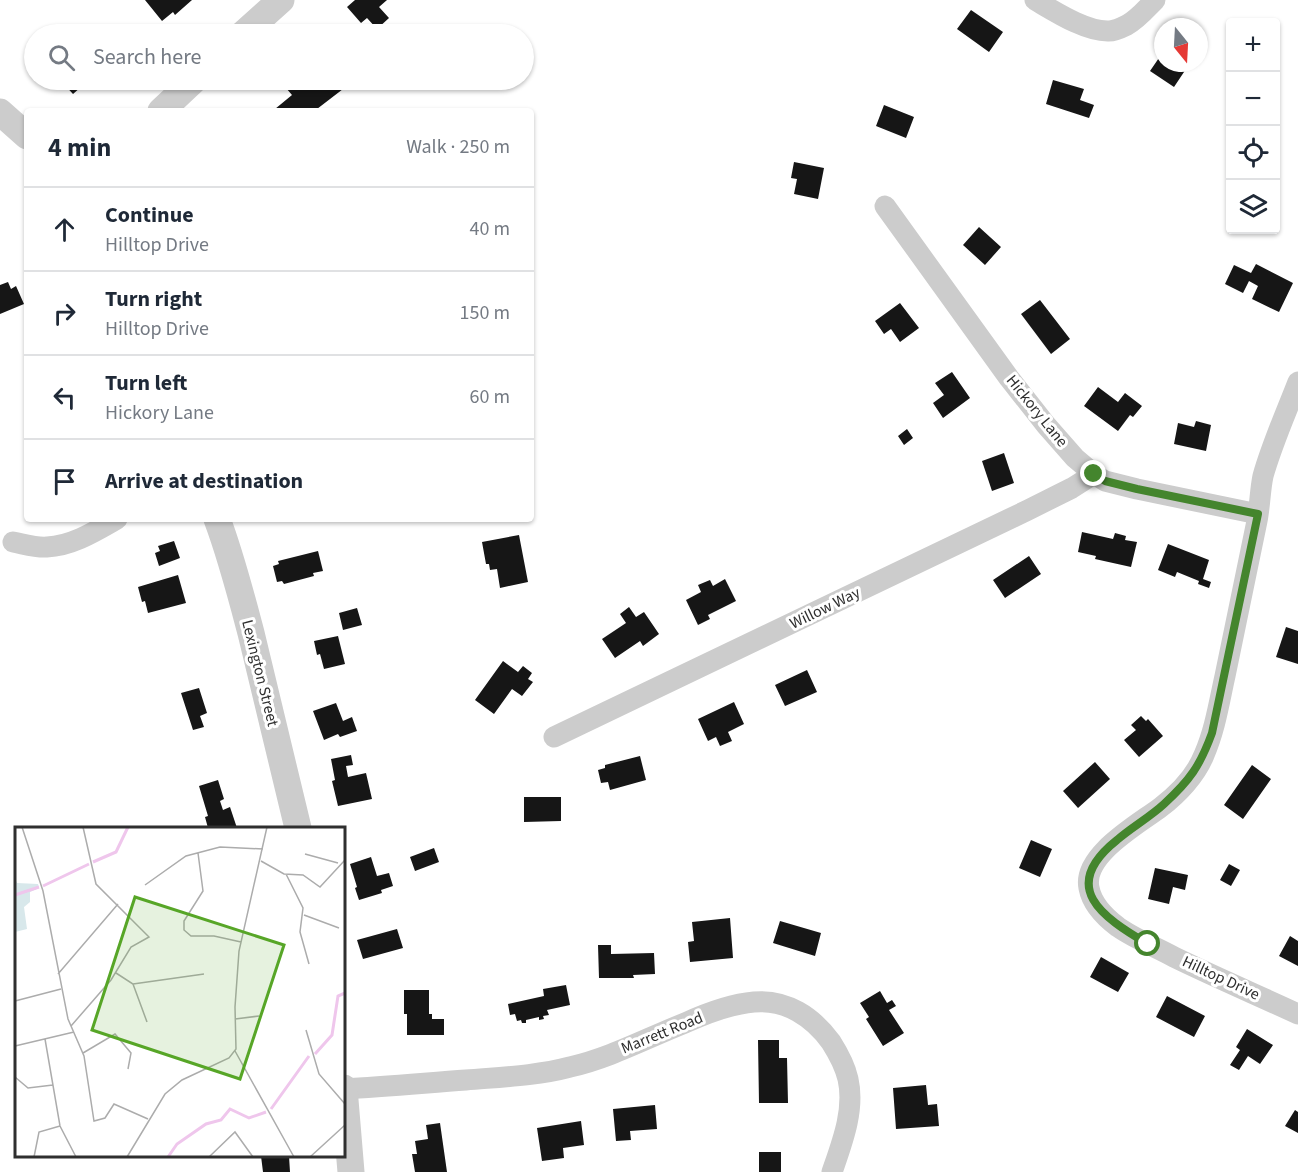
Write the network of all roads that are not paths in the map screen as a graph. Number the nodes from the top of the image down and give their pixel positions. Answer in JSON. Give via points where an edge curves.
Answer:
{"nodes":[{"id":1,"x":281,"y":0,"type":"edge"},
{"id":2,"x":1035,"y":0,"type":"edge"},
{"id":3,"x":1155,"y":0,"type":"edge"},
{"id":4,"x":254,"y":24,"type":"edge"},
{"id":5,"x":183,"y":90,"type":"edge"},
{"id":6,"x":163,"y":108,"type":"edge"},
{"id":7,"x":0,"y":112,"type":"edge"},
{"id":8,"x":24,"y":133,"type":"edge"},
{"id":9,"x":885,"y":206,"type":"dead end"},
{"id":10,"x":1298,"y":382,"type":"edge"},
{"id":11,"x":1094,"y":474,"type":"junction"},
{"id":12,"x":1258,"y":514,"type":"junction"},
{"id":13,"x":111,"y":522,"type":"edge"},
{"id":14,"x":218,"y":522,"type":"edge"},
{"id":15,"x":14,"y":542,"type":"dead end"},
{"id":16,"x":554,"y":737,"type":"dead end"},
{"id":17,"x":298,"y":827,"type":"edge"},
{"id":18,"x":1298,"y":1014,"type":"edge"},
{"id":19,"x":345,"y":1088,"type":"edge"},
{"id":20,"x":345,"y":1100,"type":"edge"},
{"id":21,"x":351,"y":1172,"type":"edge"},
{"id":22,"x":832,"y":1172,"type":"edge"}],
"edges":[{"from":1,"to":4,"type":"street"},
{"from":2,"to":3,"type":"street","via":[[1068,20],[1109,31],[1136,19]]},
{"from":5,"to":6,"type":"street"},
{"from":7,"to":8,"type":"street"},
{"from":9,"to":11,"type":"street","name":"Hickory Lane","via":[[1009,378],[1075,458]]},
{"from":10,"to":12,"type":"street","name":"Hilltop Drive","via":[[1263,477]]},
{"from":11,"to":12,"type":"street","name":"Hickory Lane","via":[[1137,489]]},
{"from":11,"to":16,"type":"street","name":"Willow Way","via":[[1036,506]]},
{"from":12,"to":18,"type":"street","name":"Hilltop Drive","via":[[1204,757],[1194,774],[1163,806],[1115,841],[1095,862],[1089,874],[1089,887],[1094,902],[1118,926]]},
{"from":13,"to":15,"type":"street","via":[[63,545],[44,547]]},
{"from":14,"to":17,"type":"street","name":"Lexington Street","via":[[264,685]]},
{"from":19,"to":22,"type":"street","name":"Marrett Road","via":[[552,1071],[614,1052],[730,1006],[756,1001],[782,1004],[805,1014],[823,1030],[848,1079],[850,1107]]},
{"from":20,"to":21,"type":"street"}]}
